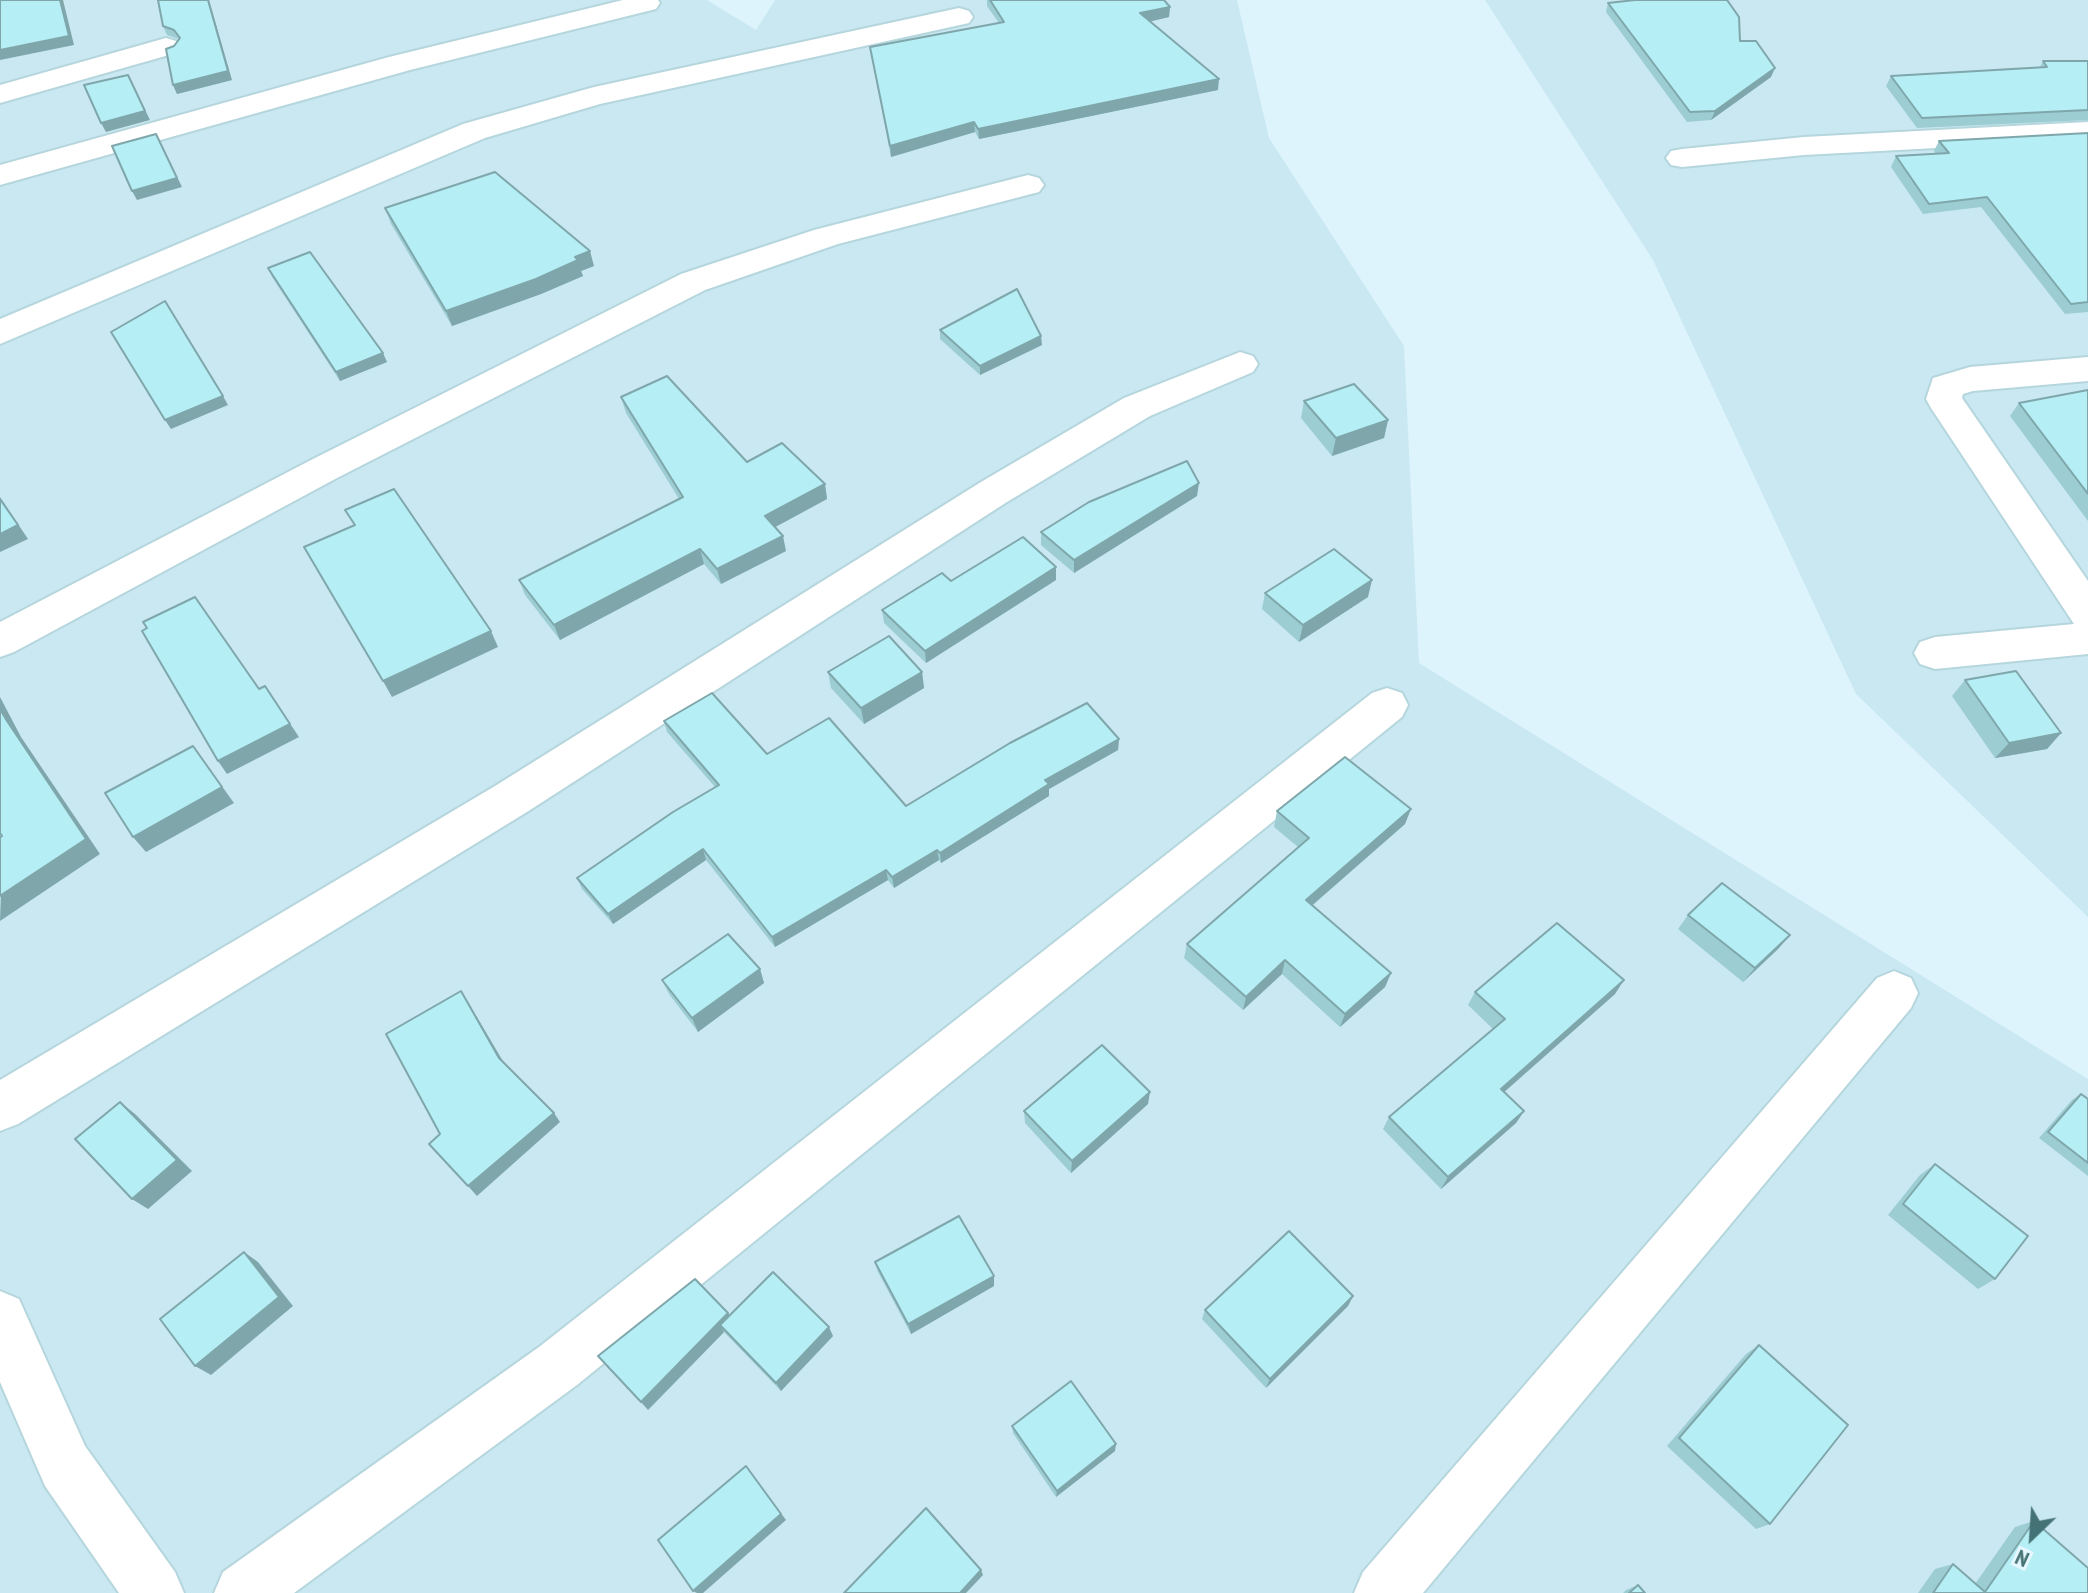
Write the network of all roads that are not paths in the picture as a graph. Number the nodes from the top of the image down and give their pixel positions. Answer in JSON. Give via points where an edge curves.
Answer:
{"nodes":[{"id":1,"x":646,"y":3,"type":"dead end"},
{"id":2,"x":959,"y":17,"type":"dead end"},
{"id":3,"x":166,"y":47,"type":"edge"},
{"id":4,"x":0,"y":94,"type":"edge"},
{"id":5,"x":2088,"y":131,"type":"edge"},
{"id":6,"x":1682,"y":158,"type":"dead end"},
{"id":7,"x":0,"y":175,"type":"edge"},
{"id":8,"x":1028,"y":185,"type":"dead end"},
{"id":9,"x":0,"y":332,"type":"edge"},
{"id":10,"x":1240,"y":364,"type":"dead end"},
{"id":11,"x":2088,"y":369,"type":"edge"},
{"id":12,"x":2088,"y":613,"type":"edge"},
{"id":13,"x":2088,"y":638,"type":"edge"},
{"id":14,"x":0,"y":641,"type":"edge"},
{"id":15,"x":1935,"y":653,"type":"dead end"},
{"id":16,"x":1387,"y":705,"type":"dead end"},
{"id":17,"x":1894,"y":993,"type":"dead end"},
{"id":18,"x":0,"y":1107,"type":"edge"},
{"id":19,"x":0,"y":1318,"type":"edge"},
{"id":20,"x":154,"y":1593,"type":"edge"},
{"id":21,"x":244,"y":1593,"type":"edge"},
{"id":22,"x":1384,"y":1593,"type":"edge"}],
"edges":[{"from":1,"to":7,"type":"street","via":[[400,63]]},
{"from":2,"to":9,"type":"street","via":[[594,96],[474,131]]},
{"from":3,"to":4,"type":"street"},
{"from":5,"to":6,"type":"street"},
{"from":8,"to":14,"type":"street","via":[[826,237],[693,282]]},
{"from":10,"to":18,"type":"street","via":[[1137,407],[1020,476],[511,799]]},
{"from":11,"to":12,"type":"street","via":[[1970,379],[1946,387],[1944,399]]},
{"from":13,"to":15,"type":"street"},
{"from":16,"to":21,"type":"street","via":[[558,1366]]},
{"from":17,"to":22,"type":"street"},
{"from":19,"to":20,"type":"street","via":[[65,1466]]}]}
